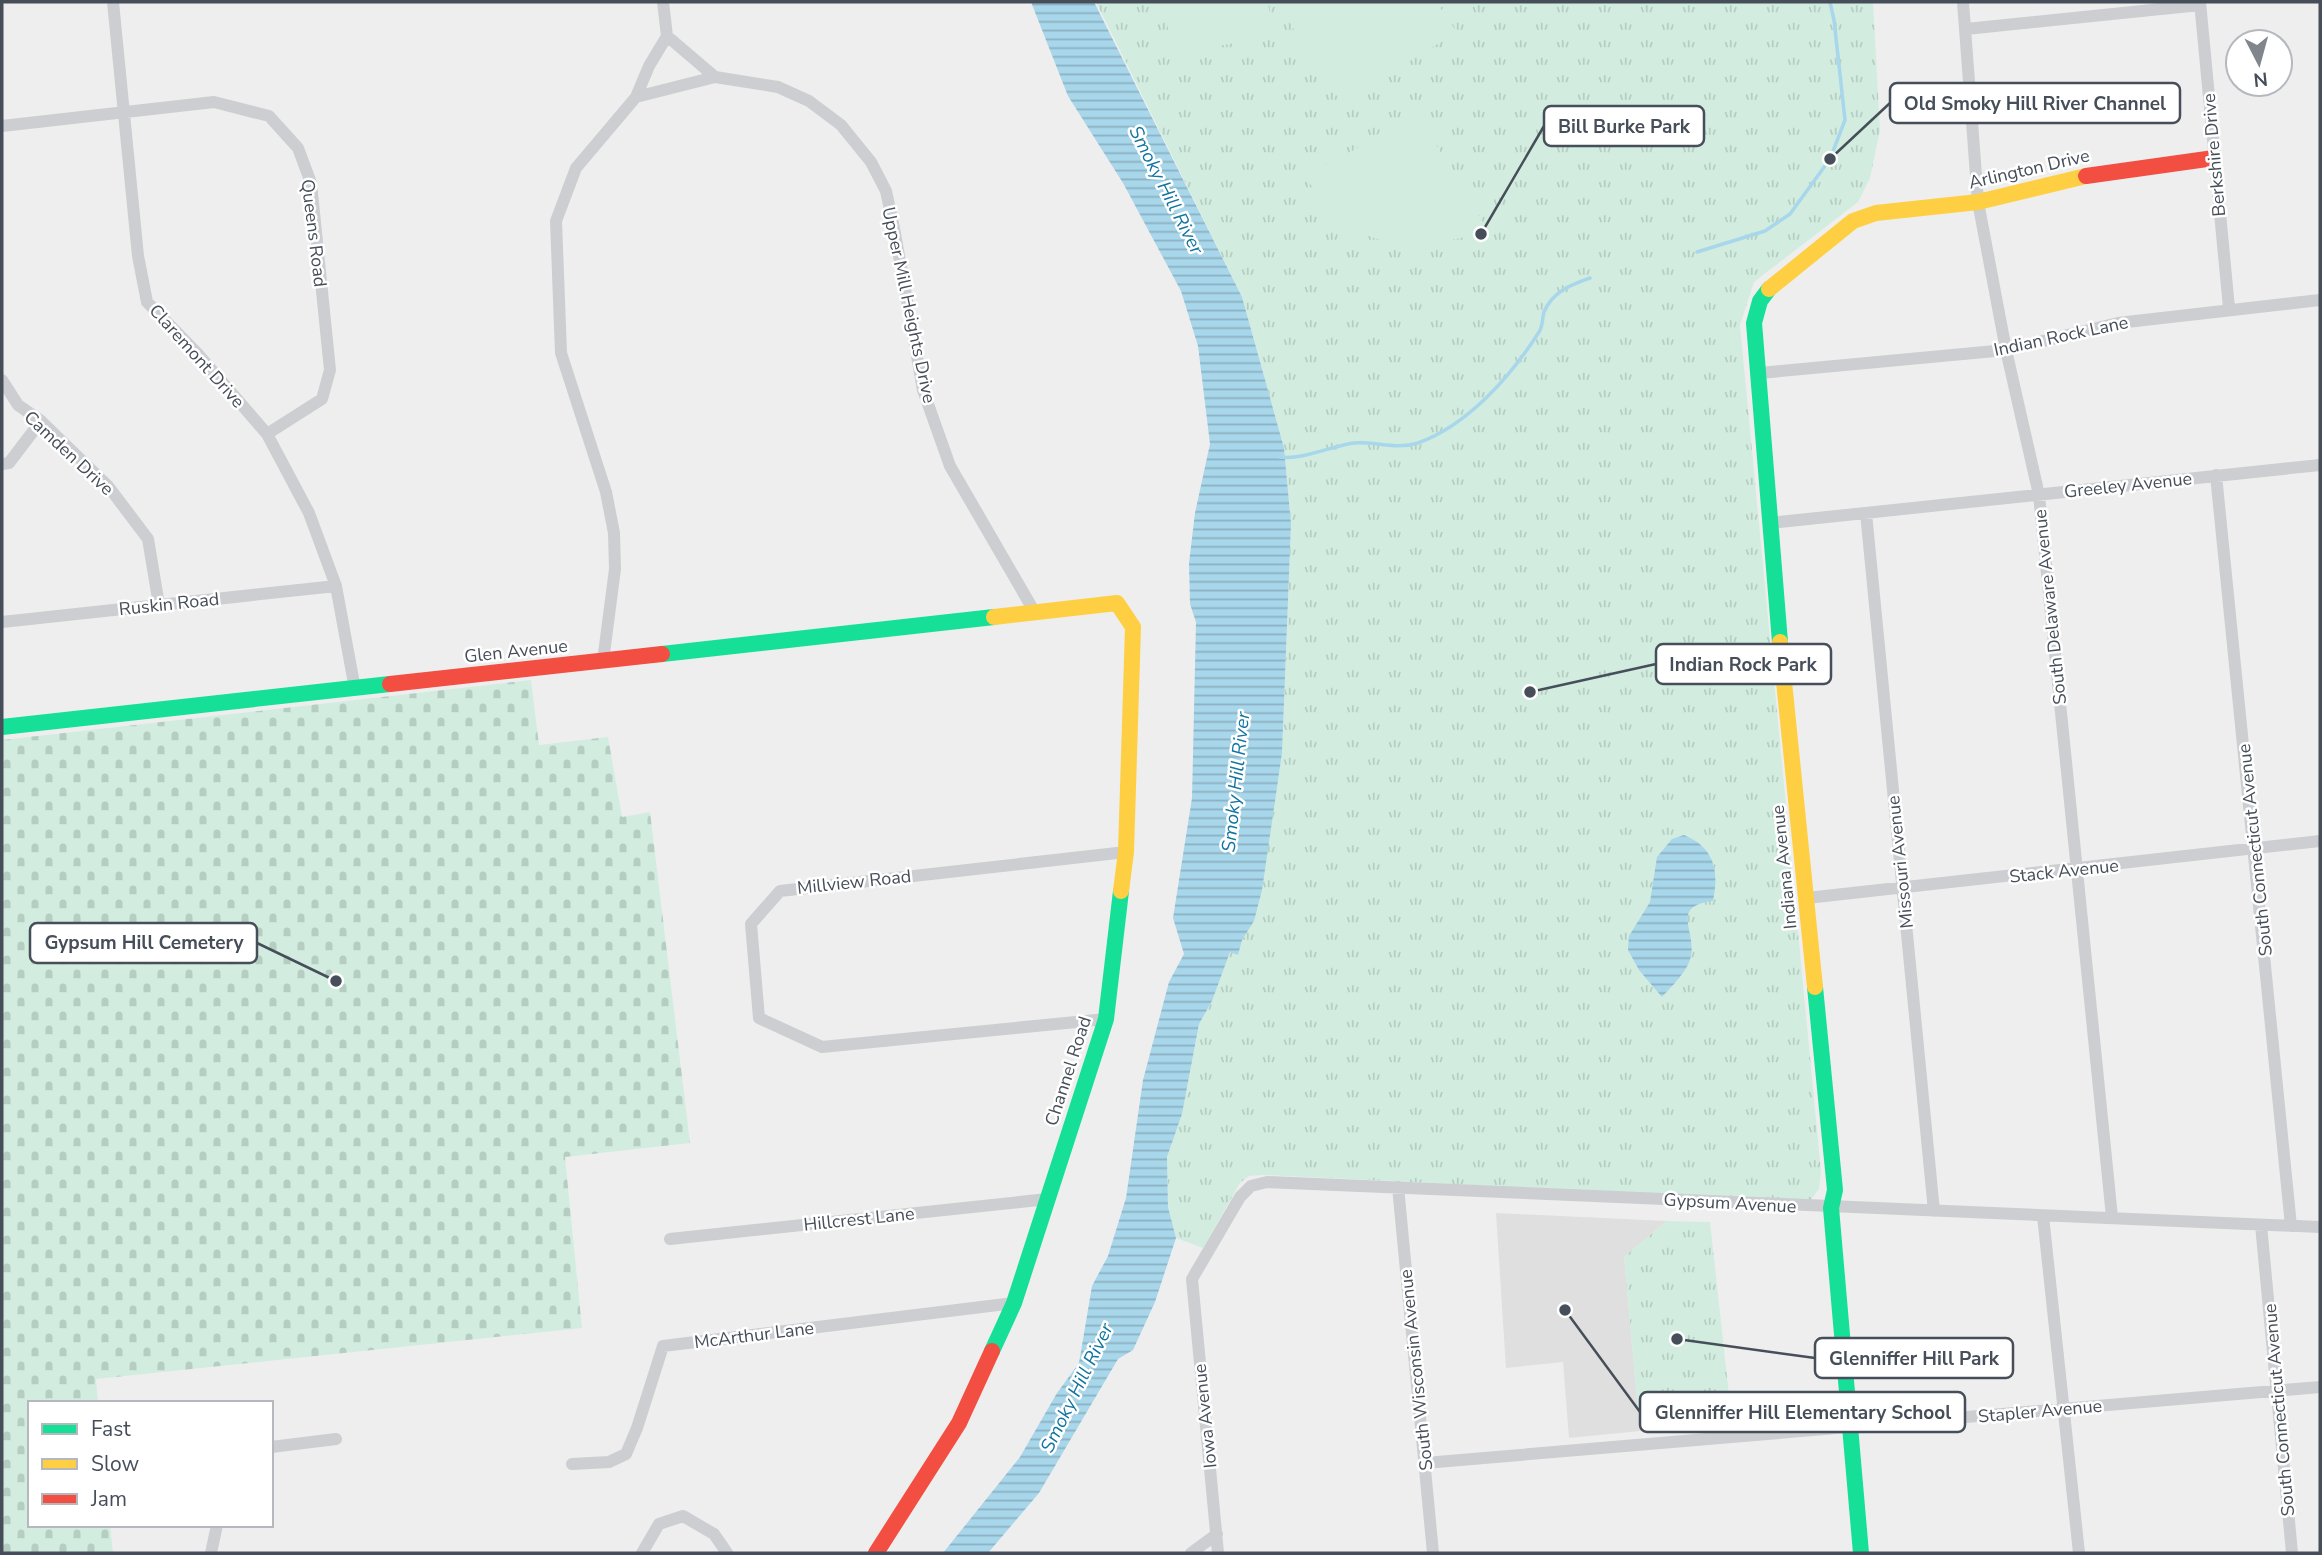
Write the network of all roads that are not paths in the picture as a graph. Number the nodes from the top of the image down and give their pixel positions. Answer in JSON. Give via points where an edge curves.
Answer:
{"nodes":[{"id":1,"x":113,"y":2,"type":"edge"},
{"id":2,"x":663,"y":2,"type":"edge"},
{"id":3,"x":1964,"y":2,"type":"edge"},
{"id":4,"x":2200,"y":4,"type":"edge"},
{"id":5,"x":1966,"y":29,"type":"junction"},
{"id":6,"x":667,"y":36,"type":"junction"},
{"id":7,"x":715,"y":78,"type":"junction"},
{"id":8,"x":636,"y":97,"type":"junction"},
{"id":9,"x":124,"y":111,"type":"junction"},
{"id":10,"x":2,"y":126,"type":"edge"},
{"id":11,"x":2214,"y":158,"type":"junction"},
{"id":12,"x":1978,"y":202,"type":"junction"},
{"id":13,"x":1853,"y":220,"type":"joint"},
{"id":14,"x":2320,"y":300,"type":"edge"},
{"id":15,"x":2229,"y":308,"type":"junction"},
{"id":16,"x":2006,"y":350,"type":"junction"},
{"id":17,"x":1760,"y":373,"type":"junction"},
{"id":18,"x":2,"y":380,"type":"edge"},
{"id":19,"x":41,"y":421,"type":"junction"},
{"id":20,"x":267,"y":434,"type":"junction"},
{"id":21,"x":2,"y":464,"type":"edge"},
{"id":22,"x":2320,"y":465,"type":"edge"},
{"id":23,"x":2216,"y":475,"type":"junction"},
{"id":24,"x":2039,"y":495,"type":"junction"},
{"id":25,"x":1866,"y":513,"type":"junction"},
{"id":26,"x":1770,"y":523,"type":"junction"},
{"id":27,"x":337,"y":586,"type":"junction"},
{"id":28,"x":159,"y":605,"type":"junction"},
{"id":29,"x":1034,"y":611,"type":"junction"},
{"id":30,"x":2,"y":622,"type":"edge"},
{"id":31,"x":603,"y":661,"type":"junction"},
{"id":32,"x":355,"y":688,"type":"junction"},
{"id":33,"x":2,"y":727,"type":"edge"},
{"id":34,"x":2320,"y":841,"type":"edge"},
{"id":35,"x":2255,"y":849,"type":"junction"},
{"id":36,"x":1126,"y":852,"type":"junction"},
{"id":37,"x":2077,"y":869,"type":"junction"},
{"id":38,"x":1903,"y":888,"type":"junction"},
{"id":39,"x":1807,"y":898,"type":"junction"},
{"id":40,"x":1106,"y":1019,"type":"junction"},
{"id":41,"x":1398,"y":1188,"type":"junction"},
{"id":42,"x":1048,"y":1199,"type":"junction"},
{"id":43,"x":1831,"y":1208,"type":"junction"},
{"id":44,"x":1934,"y":1211,"type":"junction"},
{"id":45,"x":2043,"y":1216,"type":"junction"},
{"id":46,"x":2112,"y":1217,"type":"junction"},
{"id":47,"x":2261,"y":1225,"type":"junction"},
{"id":48,"x":2291,"y":1226,"type":"junction"},
{"id":49,"x":2320,"y":1227,"type":"edge"},
{"id":50,"x":670,"y":1239,"type":"dead end"},
{"id":51,"x":1192,"y":1279,"type":"joint"},
{"id":52,"x":1014,"y":1303,"type":"junction"},
{"id":53,"x":2320,"y":1387,"type":"edge"},
{"id":54,"x":2277,"y":1391,"type":"junction"},
{"id":55,"x":2066,"y":1408,"type":"junction"},
{"id":56,"x":1849,"y":1428,"type":"junction"},
{"id":57,"x":336,"y":1439,"type":"dead end"},
{"id":58,"x":273,"y":1447,"type":"edge"},
{"id":59,"x":1425,"y":1463,"type":"junction"},
{"id":60,"x":572,"y":1464,"type":"dead end"},
{"id":61,"x":217,"y":1527,"type":"edge"},
{"id":62,"x":1217,"y":1534,"type":"junction"},
{"id":63,"x":211,"y":1553,"type":"edge"},
{"id":64,"x":642,"y":1553,"type":"edge"},
{"id":65,"x":727,"y":1553,"type":"edge"},
{"id":66,"x":876,"y":1553,"type":"edge"},
{"id":67,"x":1191,"y":1553,"type":"edge"},
{"id":68,"x":1218,"y":1553,"type":"edge"},
{"id":69,"x":1433,"y":1553,"type":"edge"},
{"id":70,"x":1861,"y":1553,"type":"edge"},
{"id":71,"x":2079,"y":1553,"type":"edge"},
{"id":72,"x":2292,"y":1553,"type":"edge"}],
"edges":[{"from":1,"to":9,"type":"street","name":"Claremont Drive"},
{"from":2,"to":6,"type":"street"},
{"from":3,"to":5,"type":"street","name":"South Delaware Avenue"},
{"from":4,"to":5,"type":"street"},
{"from":4,"to":11,"type":"street","name":"Berkshire Drive"},
{"from":5,"to":12,"type":"street","name":"South Delaware Avenue"},
{"from":6,"to":7,"type":"street"},
{"from":6,"to":8,"type":"street"},
{"from":7,"to":8,"type":"street","name":"Upper Mill Heights Drive"},
{"from":7,"to":29,"type":"street","name":"Upper Mill Heights Drive","via":[[778,87],[809,101],[841,125],[871,162],[886,191],[923,390],[950,466]]},
{"from":8,"to":31,"type":"street","via":[[576,168],[556,221],[561,353],[606,492],[614,533],[615,569]]},
{"from":9,"to":10,"type":"street","name":"Queens Road"},
{"from":9,"to":20,"type":"street","name":"Claremont Drive","via":[[147,302]]},
{"from":9,"to":20,"type":"street","name":"Queens Road","via":[[214,102],[269,116],[298,148],[311,183],[330,370],[322,399]]},
{"from":11,"to":12,"type":"street","name":"Arlington Drive","via":[[2094,174]]},
{"from":11,"to":15,"type":"street","name":"Berkshire Drive"},
{"from":12,"to":13,"type":"street","name":"Arlington Drive","via":[[1876,213]]},
{"from":12,"to":16,"type":"street","name":"South Delaware Avenue"},
{"from":13,"to":17,"type":"street","name":"Indiana Avenue","via":[[1774,282],[1760,301],[1754,323]]},
{"from":14,"to":15,"type":"street","name":"Indian Rock Lane"},
{"from":15,"to":16,"type":"street","name":"Indian Rock Lane","via":[[2118,323]]},
{"from":16,"to":17,"type":"street","name":"Indian Rock Lane"},
{"from":16,"to":24,"type":"street","name":"South Delaware Avenue"},
{"from":17,"to":26,"type":"street","name":"Indiana Avenue"},
{"from":18,"to":19,"type":"street","name":"Camden Drive","via":[[18,405]]},
{"from":19,"to":21,"type":"street","via":[[9,463]]},
{"from":19,"to":28,"type":"street","name":"Camden Drive","via":[[108,486],[148,539]]},
{"from":20,"to":27,"type":"street","name":"Claremont Drive","via":[[309,513]]},
{"from":22,"to":23,"type":"street","name":"Greeley Avenue"},
{"from":23,"to":24,"type":"street","name":"Greeley Avenue"},
{"from":23,"to":35,"type":"street","name":"South Connecticut Avenue"},
{"from":24,"to":25,"type":"street","name":"Greeley Avenue"},
{"from":24,"to":37,"type":"street","name":"South Delaware Avenue"},
{"from":25,"to":26,"type":"street","name":"Greeley Avenue"},
{"from":25,"to":38,"type":"street","name":"Missouri Avenue"},
{"from":26,"to":39,"type":"street","name":"Indiana Avenue"},
{"from":27,"to":28,"type":"street","name":"Ruskin Road"},
{"from":27,"to":32,"type":"street","name":"Claremont Drive"},
{"from":28,"to":30,"type":"street","name":"Ruskin Road"},
{"from":29,"to":31,"type":"street","name":"Glen Avenue"},
{"from":29,"to":36,"type":"street","name":"Channel Road","via":[[1117,603],[1133,626]]},
{"from":31,"to":32,"type":"street","name":"Glen Avenue"},
{"from":32,"to":33,"type":"street","name":"Glen Avenue"},
{"from":34,"to":35,"type":"street","name":"Stack Avenue"},
{"from":35,"to":37,"type":"street","name":"Stack Avenue"},
{"from":35,"to":48,"type":"street","name":"South Connecticut Avenue"},
{"from":36,"to":40,"type":"street","name":"Channel Road"},
{"from":36,"to":40,"type":"street","name":"Millview Road","via":[[780,891],[751,923],[759,1018],[822,1047]]},
{"from":37,"to":38,"type":"street","name":"Stack Avenue"},
{"from":37,"to":46,"type":"street","name":"South Delaware Avenue"},
{"from":38,"to":39,"type":"street","name":"Stack Avenue"},
{"from":38,"to":44,"type":"street","name":"Missouri Avenue"},
{"from":39,"to":43,"type":"street","name":"Indiana Avenue","via":[[1835,1190]]},
{"from":40,"to":42,"type":"street","name":"Channel Road"},
{"from":41,"to":43,"type":"street","name":"Gypsum Avenue"},
{"from":41,"to":51,"type":"street","name":"Gypsum Avenue","via":[[1251,1185]]},
{"from":41,"to":59,"type":"street","name":"South Wisconsin Avenue"},
{"from":42,"to":50,"type":"street","name":"Hillcrest Lane"},
{"from":42,"to":52,"type":"street","name":"Channel Road"},
{"from":43,"to":44,"type":"street","name":"Gypsum Avenue"},
{"from":43,"to":56,"type":"street","name":"Indiana Avenue"},
{"from":44,"to":45,"type":"street","name":"Gypsum Avenue"},
{"from":45,"to":46,"type":"street","name":"Gypsum Avenue"},
{"from":45,"to":55,"type":"street"},
{"from":46,"to":47,"type":"street","name":"Gypsum Avenue"},
{"from":47,"to":48,"type":"street","name":"Gypsum Avenue"},
{"from":47,"to":54,"type":"street","name":"South Connecticut Avenue"},
{"from":48,"to":49,"type":"street","name":"Gypsum Avenue"},
{"from":51,"to":62,"type":"street","name":"Iowa Avenue"},
{"from":52,"to":60,"type":"street","name":"McArthur Lane","via":[[663,1346],[626,1454],[609,1462]]},
{"from":52,"to":66,"type":"street","name":"Channel Road","via":[[959,1423]]},
{"from":53,"to":54,"type":"street","name":"Stapler Avenue"},
{"from":54,"to":55,"type":"street","name":"Stapler Avenue"},
{"from":54,"to":72,"type":"street","name":"South Connecticut Avenue"},
{"from":55,"to":56,"type":"street","name":"Stapler Avenue"},
{"from":55,"to":71,"type":"street"},
{"from":56,"to":59,"type":"street","name":"Stapler Avenue"},
{"from":56,"to":70,"type":"street","name":"Indiana Avenue"},
{"from":57,"to":58,"type":"street"},
{"from":59,"to":69,"type":"street","name":"South Wisconsin Avenue"},
{"from":61,"to":63,"type":"street"},
{"from":62,"to":67,"type":"street"},
{"from":62,"to":68,"type":"street","name":"Iowa Avenue"},
{"from":64,"to":65,"type":"street","via":[[659,1524],[683,1516],[713,1534]]}]}
